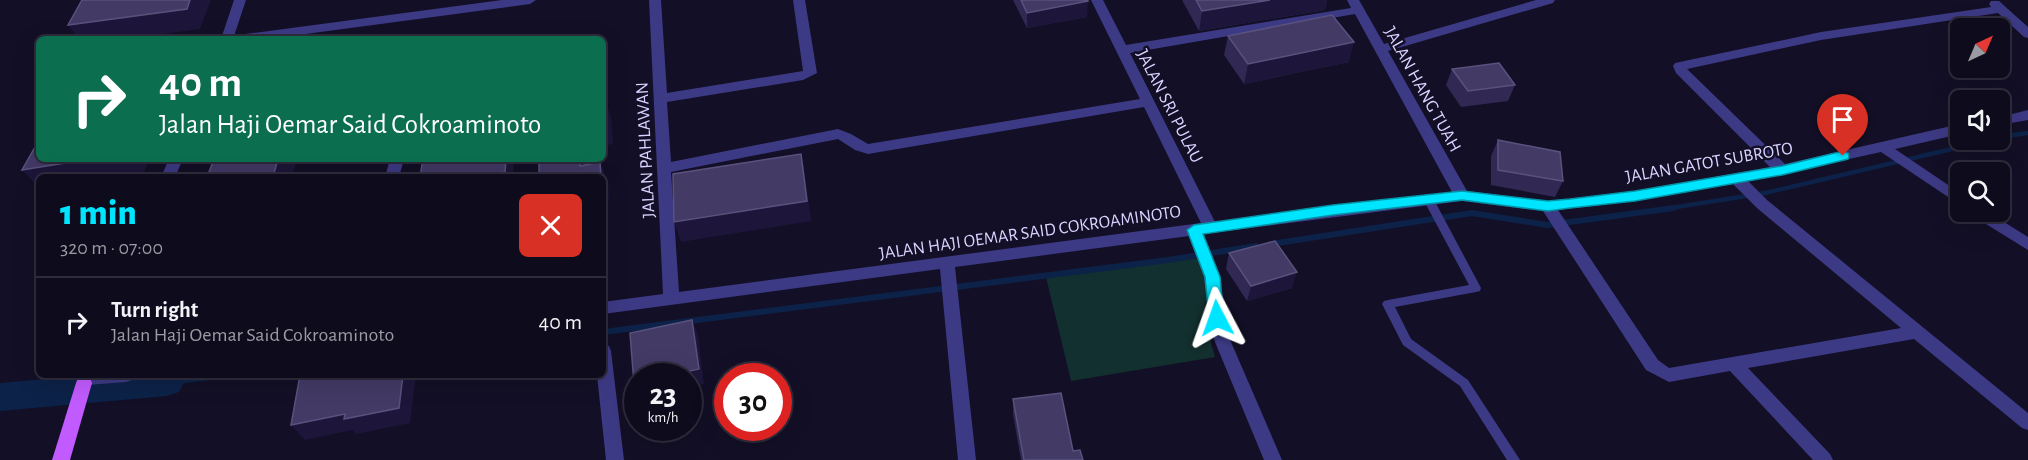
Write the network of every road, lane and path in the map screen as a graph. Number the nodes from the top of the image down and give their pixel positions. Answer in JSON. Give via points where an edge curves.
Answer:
{"nodes":[{"id":1,"x":240,"y":0,"type":"edge"},
{"id":2,"x":530,"y":0,"type":"edge"},
{"id":3,"x":655,"y":0,"type":"edge"},
{"id":4,"x":799,"y":0,"type":"edge"},
{"id":5,"x":1097,"y":0,"type":"edge"},
{"id":6,"x":1549,"y":0,"type":"edge"},
{"id":7,"x":1995,"y":4,"type":"edge"},
{"id":8,"x":1356,"y":5,"type":"edge"},
{"id":9,"x":2028,"y":34,"type":"edge"},
{"id":10,"x":228,"y":36,"type":"edge"},
{"id":11,"x":260,"y":36,"type":"edge"},
{"id":12,"x":1381,"y":49,"type":"junction"},
{"id":13,"x":1122,"y":50,"type":"junction"},
{"id":14,"x":660,"y":99,"type":"junction"},
{"id":15,"x":1148,"y":102,"type":"junction"},
{"id":16,"x":2028,"y":116,"type":"edge"},
{"id":17,"x":2010,"y":119,"type":"edge"},
{"id":18,"x":1950,"y":132,"type":"edge"},
{"id":19,"x":1887,"y":150,"type":"junction"},
{"id":20,"x":664,"y":168,"type":"junction"},
{"id":21,"x":1782,"y":170,"type":"junction"},
{"id":22,"x":1738,"y":180,"type":"junction"},
{"id":23,"x":1950,"y":193,"type":"edge"},
{"id":24,"x":1462,"y":196,"type":"junction"},
{"id":25,"x":1430,"y":203,"type":"junction"},
{"id":26,"x":1555,"y":215,"type":"junction"},
{"id":27,"x":1994,"y":222,"type":"edge"},
{"id":28,"x":1211,"y":228,"type":"junction"},
{"id":29,"x":1196,"y":235,"type":"junction"},
{"id":30,"x":2028,"y":244,"type":"edge"},
{"id":31,"x":947,"y":268,"type":"junction"},
{"id":32,"x":671,"y":298,"type":"junction"},
{"id":33,"x":606,"y":308,"type":"edge"},
{"id":34,"x":1916,"y":332,"type":"junction"},
{"id":35,"x":1734,"y":364,"type":"junction"},
{"id":36,"x":606,"y":378,"type":"edge"},
{"id":37,"x":86,"y":379,"type":"edge"},
{"id":38,"x":2028,"y":423,"type":"edge"},
{"id":39,"x":61,"y":460,"type":"edge"},
{"id":40,"x":615,"y":460,"type":"edge"},
{"id":41,"x":967,"y":460,"type":"edge"},
{"id":42,"x":1273,"y":460,"type":"edge"},
{"id":43,"x":1514,"y":460,"type":"edge"},
{"id":44,"x":1824,"y":460,"type":"edge"}],
"edges":[{"from":1,"to":10,"type":"street"},
{"from":2,"to":11,"type":"street"},
{"from":3,"to":14,"type":"street","name":"JALAN PAHLAWAN"},
{"from":4,"to":14,"type":"street","via":[[811,71],[807,74]]},
{"from":5,"to":13,"type":"street","name":"JALAN SRI PULAU"},
{"from":6,"to":12,"type":"street"},
{"from":7,"to":9,"type":"street"},
{"from":7,"to":21,"type":"street","via":[[1680,66]]},
{"from":8,"to":12,"type":"street","name":"JALAN HANG TUAH"},
{"from":8,"to":13,"type":"street"},
{"from":12,"to":24,"type":"street","name":"JALAN HANG TUAH"},
{"from":13,"to":15,"type":"street","name":"JALAN SRI PULAU"},
{"from":14,"to":20,"type":"street","name":"JALAN PAHLAWAN"},
{"from":15,"to":20,"type":"street","via":[[868,149],[838,134]]},
{"from":15,"to":28,"type":"street","name":"JALAN SRI PULAU"},
{"from":16,"to":17,"type":"street"},
{"from":18,"to":19,"type":"street","name":"JALAN GATOT SUBROTO"},
{"from":19,"to":21,"type":"street","name":"JALAN GATOT SUBROTO"},
{"from":19,"to":23,"type":"street"},
{"from":20,"to":32,"type":"street","name":"JALAN PAHLAWAN"},
{"from":21,"to":22,"type":"street","name":"JALAN GATOT SUBROTO"},
{"from":22,"to":26,"type":"street","name":"JALAN GATOT SUBROTO","via":[[1635,196]]},
{"from":22,"to":34,"type":"street"},
{"from":24,"to":25,"type":"street","name":"JALAN HAJI OEMAR SAID COKROAMINOTO"},
{"from":24,"to":26,"type":"street","name":"JALAN GATOT SUBROTO"},
{"from":25,"to":28,"type":"street","name":"JALAN HAJI OEMAR SAID COKROAMINOTO"},
{"from":25,"to":43,"type":"lane","via":[[1476,288],[1388,304],[1407,342],[1464,383]]},
{"from":26,"to":35,"type":"street","via":[[1650,365],[1669,375]]},
{"from":27,"to":30,"type":"street"},
{"from":28,"to":29,"type":"street","name":"JALAN HAJI OEMAR SAID COKROAMINOTO"},
{"from":29,"to":31,"type":"street","name":"JALAN HAJI OEMAR SAID COKROAMINOTO"},
{"from":29,"to":42,"type":"street","via":[[1208,264],[1222,342]]},
{"from":31,"to":32,"type":"street","name":"JALAN HAJI OEMAR SAID COKROAMINOTO"},
{"from":31,"to":41,"type":"street"},
{"from":32,"to":33,"type":"street","name":"JALAN HAJI OEMAR SAID COKROAMINOTO"},
{"from":34,"to":35,"type":"street"},
{"from":34,"to":38,"type":"street"},
{"from":35,"to":44,"type":"street"},
{"from":36,"to":40,"type":"street"},
{"from":37,"to":39,"type":"main road"}]}
